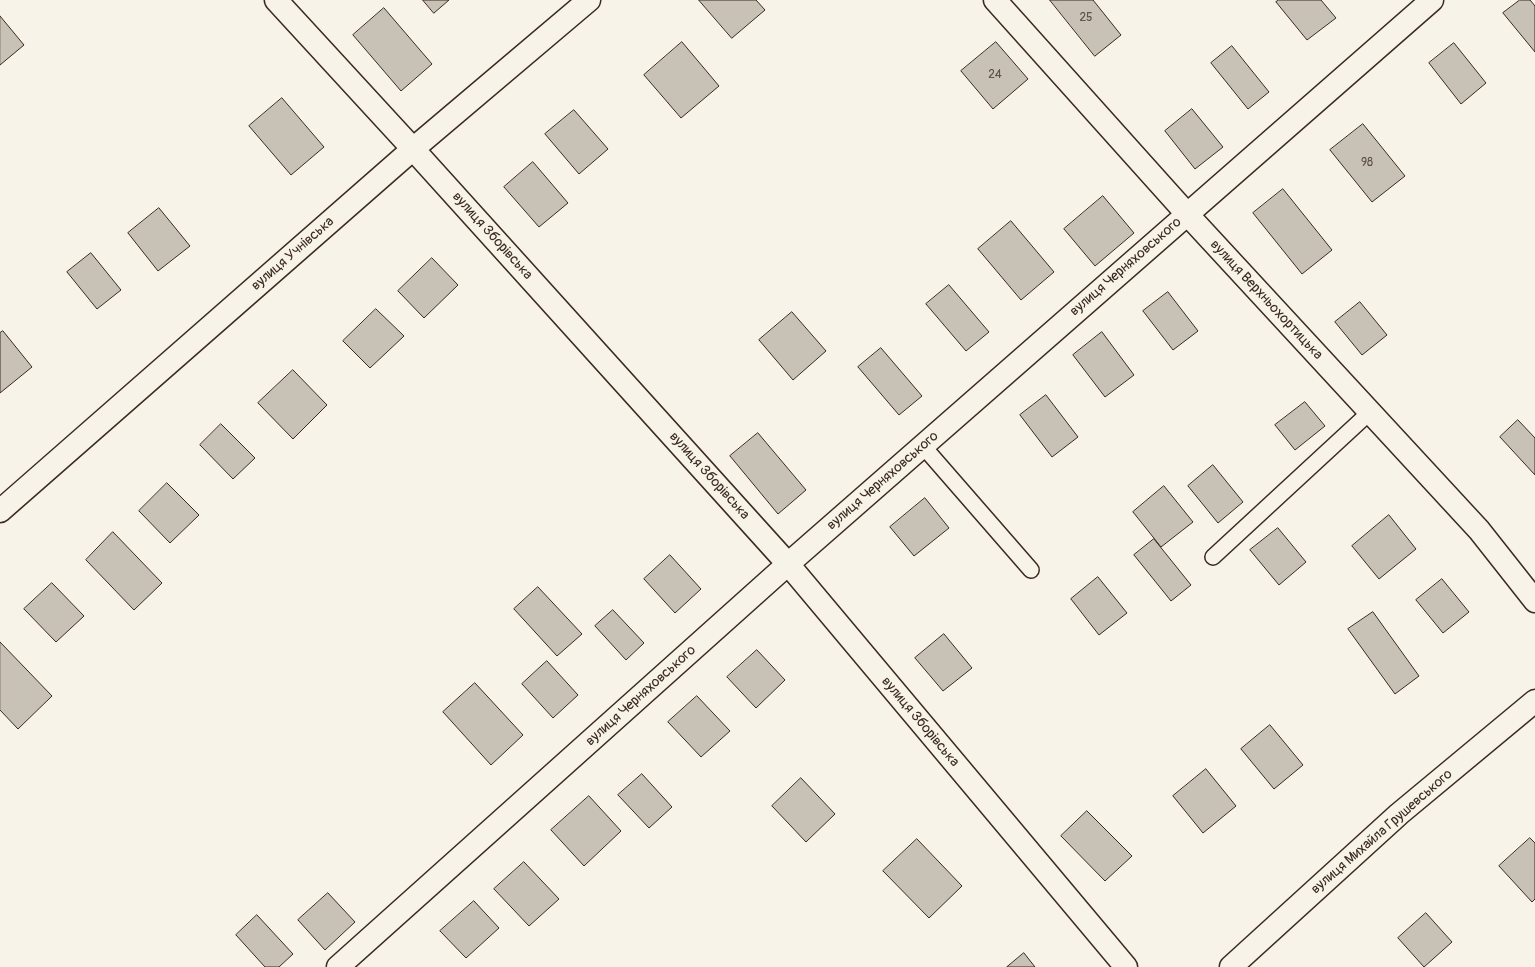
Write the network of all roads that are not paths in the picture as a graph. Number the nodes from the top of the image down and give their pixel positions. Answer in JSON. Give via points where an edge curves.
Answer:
{"nodes":[{"id":1,"x":276,"y":0,"type":"edge"},
{"id":2,"x":589,"y":0,"type":"edge"},
{"id":3,"x":995,"y":0,"type":"edge"},
{"id":4,"x":1432,"y":0,"type":"edge"},
{"id":5,"x":413,"y":149,"type":"junction"},
{"id":6,"x":1187,"y":214,"type":"junction"},
{"id":7,"x":1370,"y":412,"type":"junction"},
{"id":8,"x":923,"y":446,"type":"junction"},
{"id":9,"x":0,"y":511,"type":"edge"},
{"id":10,"x":1212,"y":557,"type":"dead end"},
{"id":11,"x":788,"y":564,"type":"junction"},
{"id":12,"x":1031,"y":570,"type":"dead end"},
{"id":13,"x":1535,"y":601,"type":"edge"},
{"id":14,"x":1535,"y":701,"type":"edge"},
{"id":15,"x":338,"y":967,"type":"edge"},
{"id":16,"x":1126,"y":967,"type":"edge"},
{"id":17,"x":1231,"y":967,"type":"edge"}],
"edges":[{"from":1,"to":5,"type":"street","name":"вулиця Зборівська"},
{"from":2,"to":5,"type":"street","name":"вулиця Учнівська"},
{"from":3,"to":6,"type":"street","name":"вулиця Верхньохортицька"},
{"from":4,"to":6,"type":"street","name":"вулиця Черняховського"},
{"from":5,"to":9,"type":"street","name":"вулиця Учнівська"},
{"from":5,"to":11,"type":"street","name":"вулиця Зборівська"},
{"from":6,"to":7,"type":"street","name":"вулиця Верхньохортицька"},
{"from":6,"to":8,"type":"street","name":"вулиця Черняховського"},
{"from":7,"to":10,"type":"lane"},
{"from":7,"to":13,"type":"street","name":"вулиця Верхньохортицька","via":[[1479,530]]},
{"from":8,"to":11,"type":"street","name":"вулиця Черняховського"},
{"from":8,"to":12,"type":"lane"},
{"from":11,"to":15,"type":"street","name":"вулиця Черняховського"},
{"from":11,"to":16,"type":"street","name":"вулиця Зборівська"},
{"from":14,"to":17,"type":"street","name":"вулиця Михайла Грушевського","via":[[1399,814]]}]}
